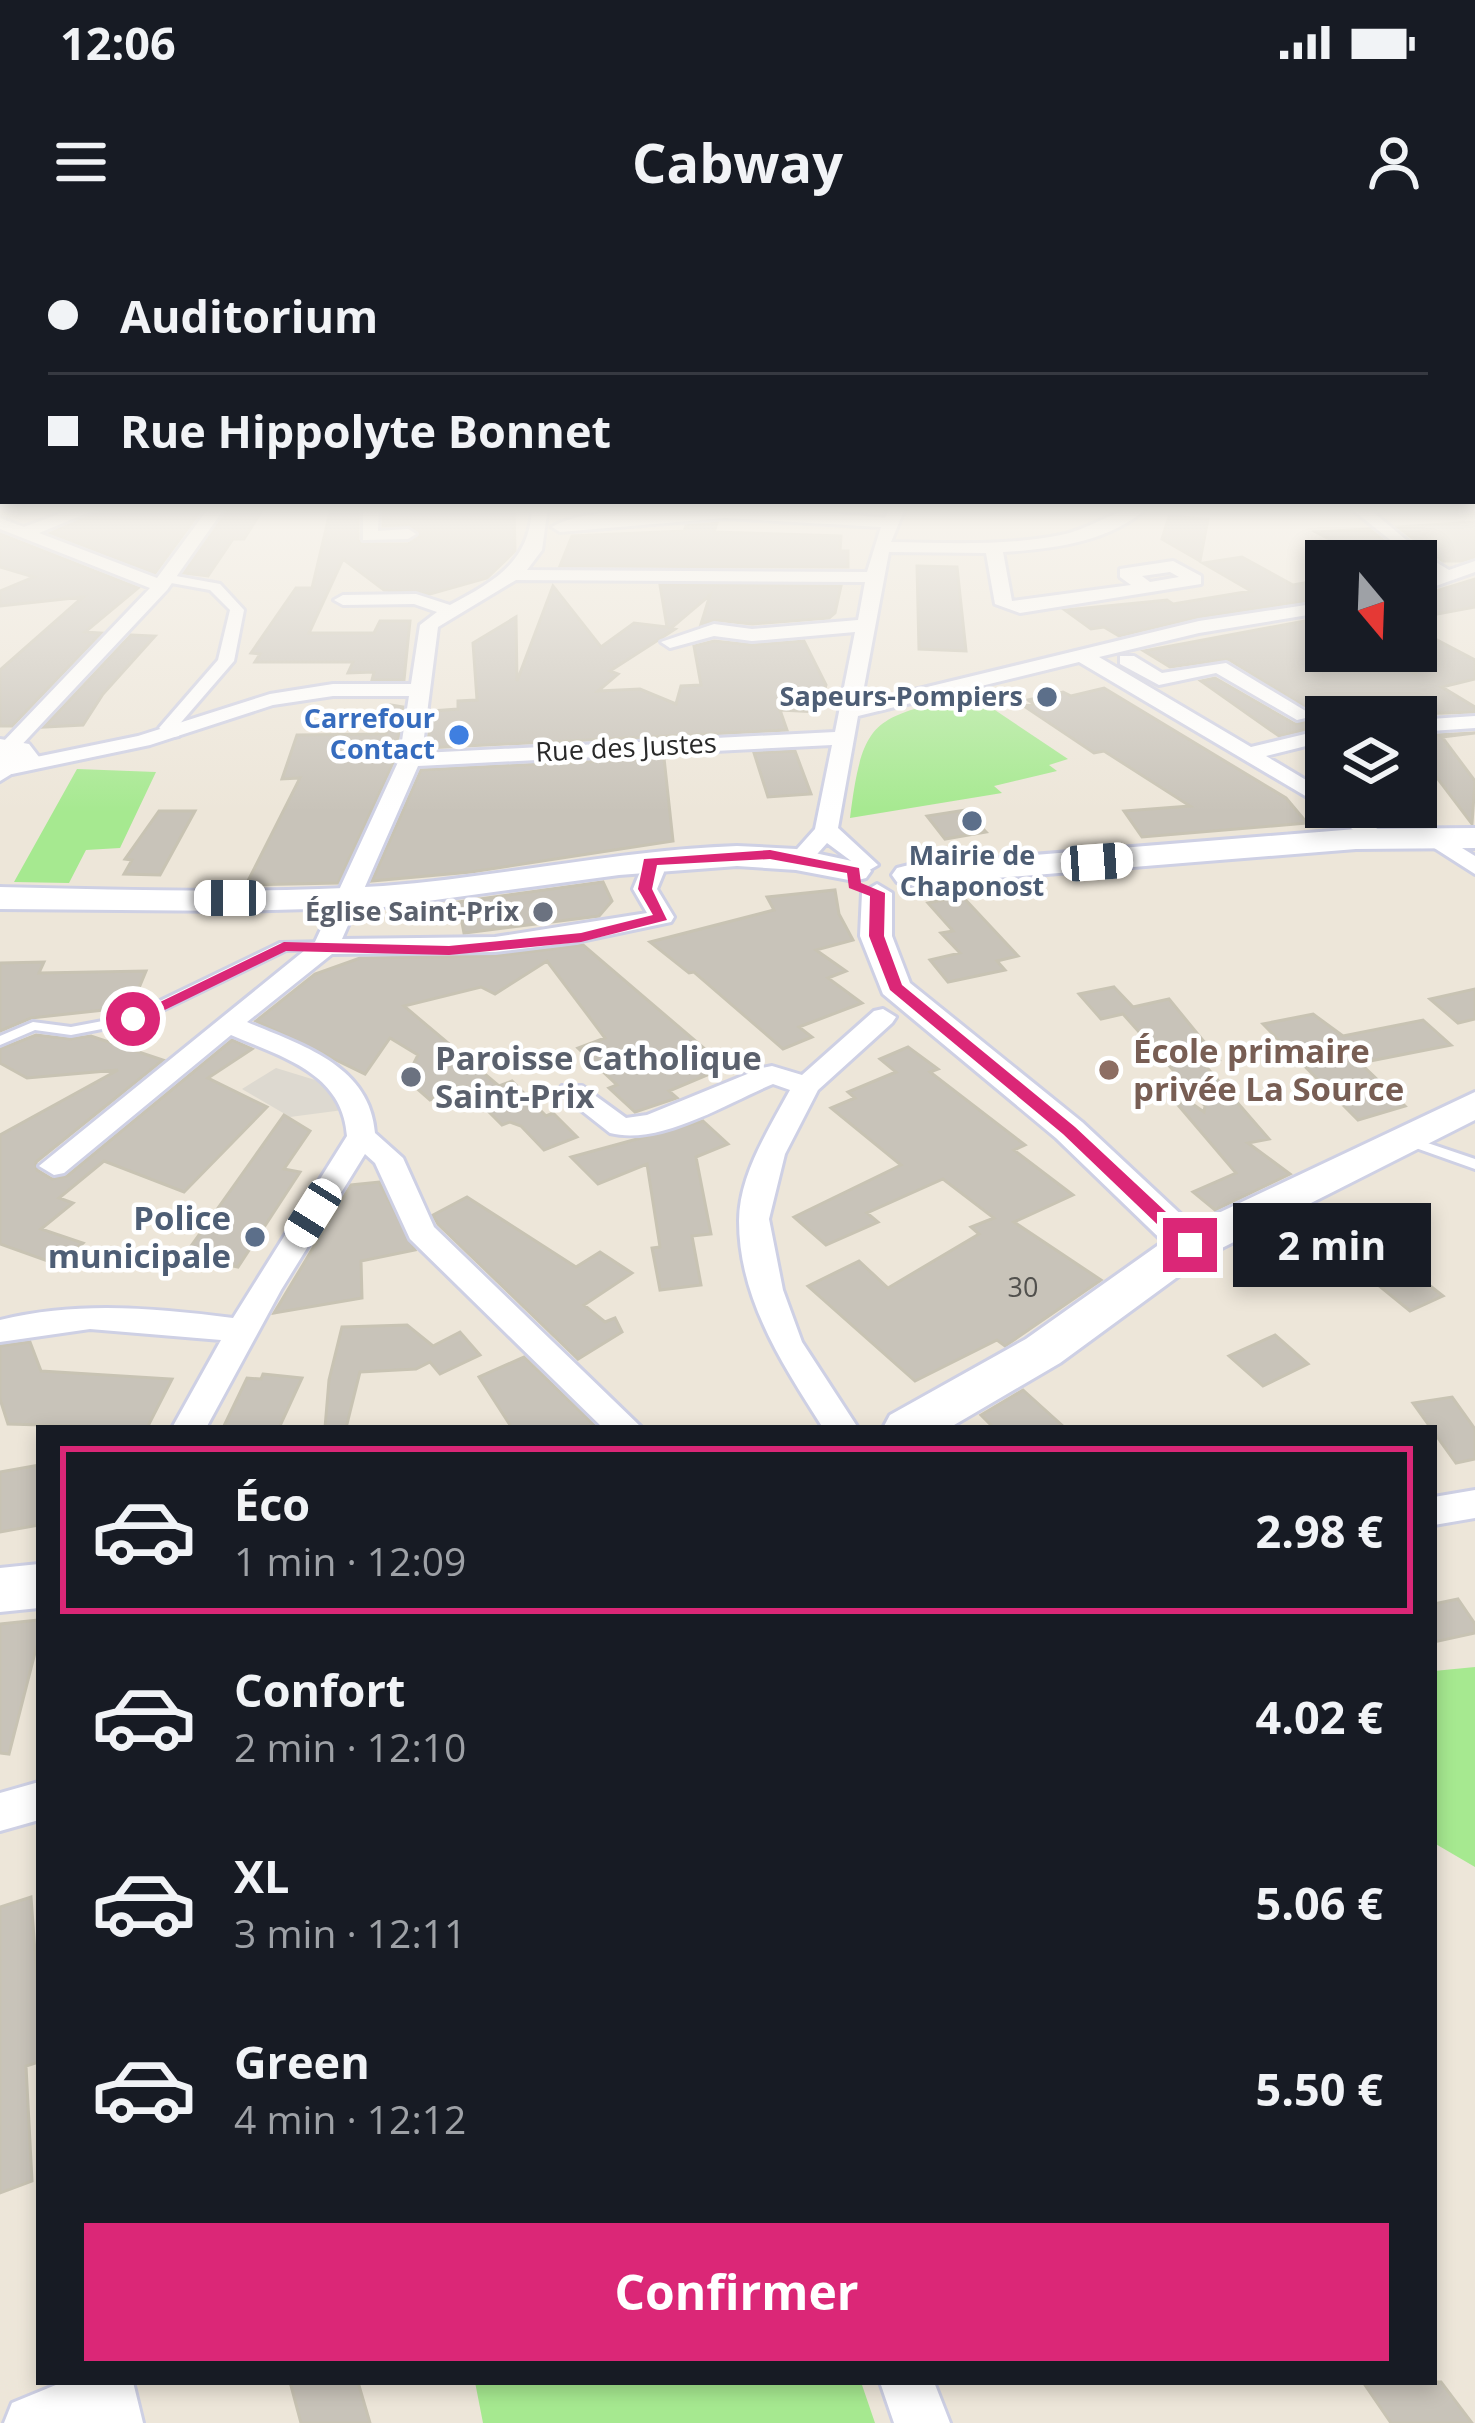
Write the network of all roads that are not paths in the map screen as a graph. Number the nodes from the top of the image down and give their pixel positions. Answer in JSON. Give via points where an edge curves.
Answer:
{"nodes":[{"id":1,"x":141,"y":608,"type":"edge"},
{"id":2,"x":236,"y":608,"type":"edge"},
{"id":3,"x":441,"y":608,"type":"edge"},
{"id":4,"x":456,"y":608,"type":"edge"},
{"id":5,"x":871,"y":608,"type":"edge"},
{"id":6,"x":1305,"y":610,"type":"edge"},
{"id":7,"x":450,"y":611,"type":"junction"},
{"id":8,"x":867,"y":626,"type":"junction"},
{"id":9,"x":670,"y":642,"type":"dead end"},
{"id":10,"x":1110,"y":650,"type":"junction"},
{"id":11,"x":1083,"y":656,"type":"junction"},
{"id":12,"x":419,"y":690,"type":"junction"},
{"id":13,"x":849,"y":712,"type":"junction"},
{"id":14,"x":1304,"y":716,"type":"dead end"},
{"id":15,"x":1475,"y":722,"type":"edge"},
{"id":16,"x":1437,"y":725,"type":"edge"},
{"id":17,"x":173,"y":732,"type":"junction"},
{"id":18,"x":842,"y":738,"type":"junction"},
{"id":19,"x":1305,"y":740,"type":"edge"},
{"id":20,"x":1250,"y":754,"type":"junction"},
{"id":21,"x":410,"y":760,"type":"junction"},
{"id":22,"x":6,"y":763,"type":"edge"},
{"id":23,"x":1305,"y":788,"type":"edge"},
{"id":24,"x":1364,"y":828,"type":"edge"},
{"id":25,"x":826,"y":830,"type":"junction"},
{"id":26,"x":1378,"y":838,"type":"junction"},
{"id":27,"x":1475,"y":838,"type":"edge"},
{"id":28,"x":1436,"y":839,"type":"junction"},
{"id":29,"x":802,"y":857,"type":"junction"},
{"id":30,"x":649,"y":862,"type":"junction"},
{"id":31,"x":1475,"y":867,"type":"edge"},
{"id":32,"x":877,"y":876,"type":"junction"},
{"id":33,"x":348,"y":897,"type":"junction"},
{"id":34,"x":0,"y":898,"type":"edge"},
{"id":35,"x":326,"y":946,"type":"junction"},
{"id":36,"x":884,"y":1017,"type":"dead end"},
{"id":37,"x":228,"y":1024,"type":"junction"},
{"id":38,"x":0,"y":1041,"type":"edge"},
{"id":39,"x":806,"y":1086,"type":"junction"},
{"id":40,"x":572,"y":1092,"type":"dead end"},
{"id":41,"x":1475,"y":1103,"type":"edge"},
{"id":42,"x":361,"y":1136,"type":"junction"},
{"id":43,"x":1404,"y":1139,"type":"junction"},
{"id":44,"x":1475,"y":1164,"type":"edge"},
{"id":45,"x":54,"y":1166,"type":"dead end"},
{"id":46,"x":1190,"y":1245,"type":"junction"},
{"id":47,"x":0,"y":1331,"type":"edge"},
{"id":48,"x":242,"y":1331,"type":"junction"},
{"id":49,"x":191,"y":1425,"type":"edge"},
{"id":50,"x":622,"y":1425,"type":"edge"},
{"id":51,"x":839,"y":1425,"type":"edge"},
{"id":52,"x":913,"y":1425,"type":"edge"},
{"id":53,"x":1475,"y":1504,"type":"edge"},
{"id":54,"x":1437,"y":1510,"type":"edge"},
{"id":55,"x":36,"y":1586,"type":"edge"},
{"id":56,"x":0,"y":1590,"type":"edge"},
{"id":57,"x":36,"y":1802,"type":"edge"},
{"id":58,"x":0,"y":1812,"type":"edge"},
{"id":59,"x":908,"y":2385,"type":"edge"},
{"id":60,"x":109,"y":2399,"type":"edge"},
{"id":61,"x":32,"y":2423,"type":"edge"},
{"id":62,"x":922,"y":2423,"type":"edge"}],
"edges":[{"from":1,"to":22,"type":"street"},
{"from":2,"to":17,"type":"street","via":[[226,661],[167,728]]},
{"from":3,"to":7,"type":"street"},
{"from":4,"to":7,"type":"street"},
{"from":5,"to":8,"type":"street"},
{"from":6,"to":10,"type":"street"},
{"from":7,"to":12,"type":"street","via":[[429,626]]},
{"from":8,"to":9,"type":"street","via":[[715,630]]},
{"from":8,"to":13,"type":"street"},
{"from":10,"to":11,"type":"street"},
{"from":10,"to":14,"type":"street","via":[[1159,679],[1219,667]]},
{"from":11,"to":13,"type":"street"},
{"from":11,"to":20,"type":"street"},
{"from":12,"to":17,"type":"street","via":[[270,700]]},
{"from":12,"to":21,"type":"street"},
{"from":13,"to":18,"type":"street"},
{"from":15,"to":16,"type":"street"},
{"from":17,"to":22,"type":"street"},
{"from":18,"to":21,"type":"street","name":"Rue des Justes"},
{"from":18,"to":25,"type":"street"},
{"from":19,"to":20,"type":"street"},
{"from":20,"to":23,"type":"street"},
{"from":21,"to":33,"type":"street"},
{"from":24,"to":26,"type":"street"},
{"from":25,"to":29,"type":"street"},
{"from":25,"to":32,"type":"street"},
{"from":26,"to":28,"type":"main road"},
{"from":26,"to":32,"type":"main road"},
{"from":27,"to":28,"type":"main road"},
{"from":28,"to":31,"type":"street"},
{"from":29,"to":30,"type":"main road"},
{"from":29,"to":32,"type":"main road"},
{"from":30,"to":33,"type":"main road"},
{"from":30,"to":35,"type":"street","via":[[645,889],[662,917],[581,937],[449,950]]},
{"from":32,"to":46,"type":"street","via":[[876,936],[895,987],[1069,1130]]},
{"from":33,"to":34,"type":"main road"},
{"from":33,"to":35,"type":"street"},
{"from":35,"to":37,"type":"street"},
{"from":35,"to":38,"type":"lane","via":[[284,946],[133,1019],[70,1031],[33,1026]]},
{"from":36,"to":39,"type":"street"},
{"from":37,"to":42,"type":"street","via":[[338,1076],[356,1097]]},
{"from":37,"to":45,"type":"street"},
{"from":39,"to":40,"type":"street","via":[[772,1074],[653,1123],[620,1126]]},
{"from":39,"to":51,"type":"street","via":[[770,1154],[754,1219],[786,1344]]},
{"from":41,"to":43,"type":"main road"},
{"from":42,"to":48,"type":"street"},
{"from":42,"to":50,"type":"street","via":[[388,1158],[421,1232]]},
{"from":43,"to":44,"type":"lane"},
{"from":43,"to":46,"type":"main road"},
{"from":46,"to":52,"type":"main road","via":[[1043,1351]]},
{"from":47,"to":48,"type":"street","via":[[37,1319],[98,1318]]},
{"from":48,"to":49,"type":"street"},
{"from":53,"to":54,"type":"street"},
{"from":55,"to":56,"type":"main road"},
{"from":57,"to":58,"type":"street"},
{"from":59,"to":62,"type":"street"},
{"from":60,"to":61,"type":"street"}]}
